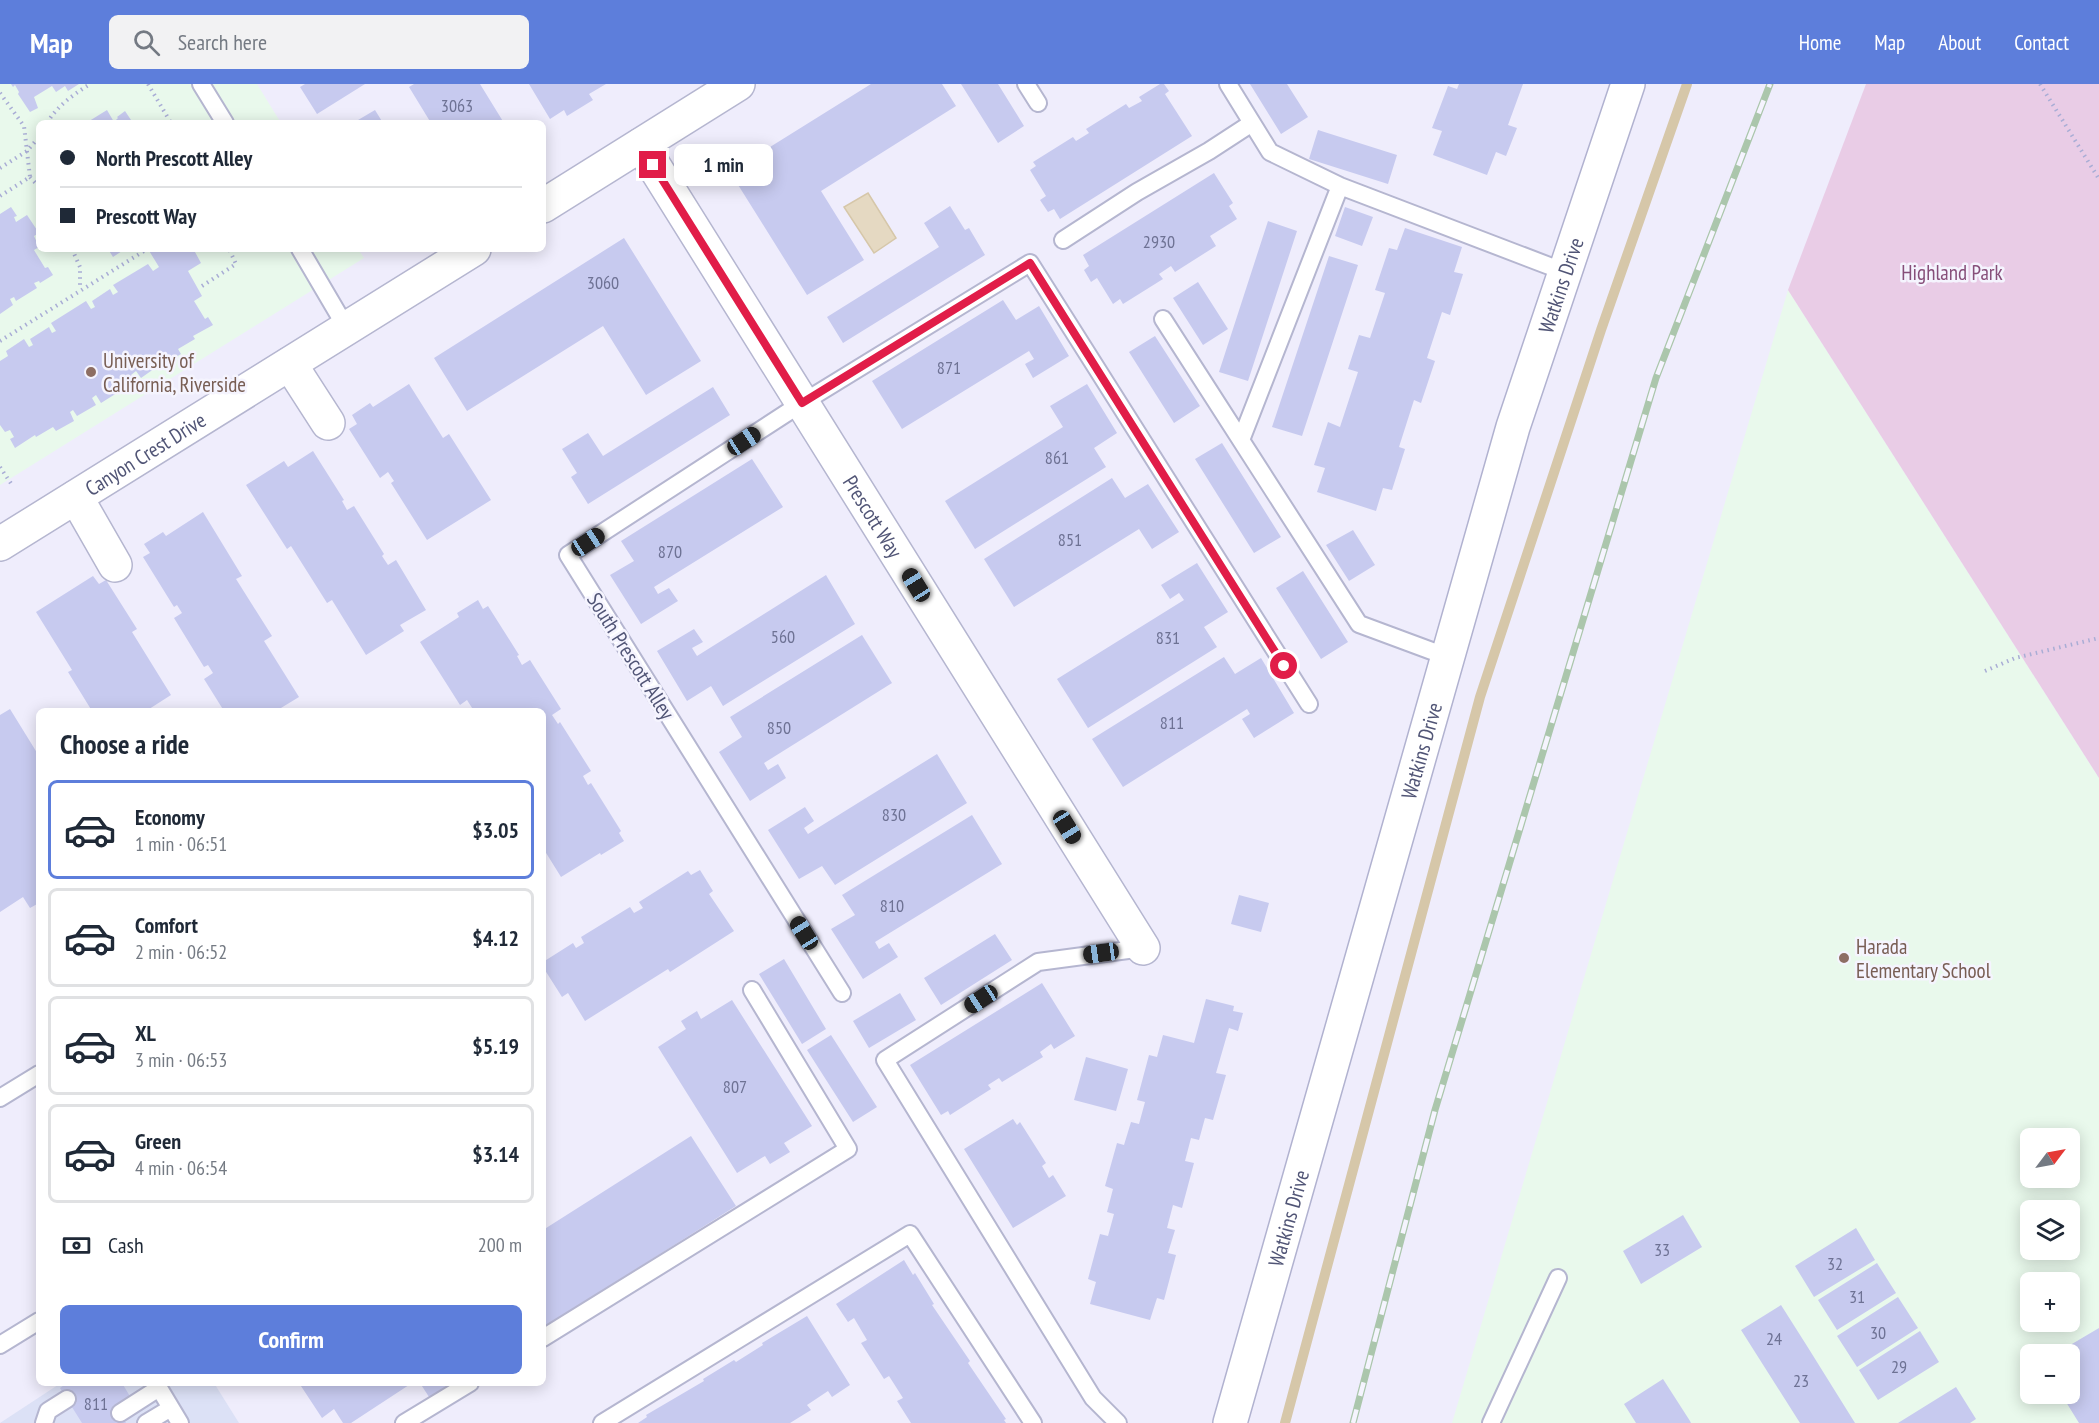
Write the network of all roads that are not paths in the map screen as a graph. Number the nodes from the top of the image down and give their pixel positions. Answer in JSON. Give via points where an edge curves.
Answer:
{"nodes":[{"id":1,"x":201,"y":84,"type":"edge"},
{"id":2,"x":738,"y":84,"type":"edge"},
{"id":3,"x":1026,"y":84,"type":"edge"},
{"id":4,"x":1228,"y":84,"type":"edge"},
{"id":5,"x":1628,"y":84,"type":"edge"},
{"id":6,"x":1038,"y":102,"type":"dead end"},
{"id":7,"x":223,"y":120,"type":"edge"},
{"id":8,"x":1252,"y":123,"type":"junction"},
{"id":9,"x":641,"y":145,"type":"junction"},
{"id":10,"x":1340,"y":186,"type":"junction"},
{"id":11,"x":546,"y":204,"type":"edge"},
{"id":12,"x":1063,"y":240,"type":"dead end"},
{"id":13,"x":302,"y":252,"type":"edge"},
{"id":14,"x":469,"y":252,"type":"edge"},
{"id":15,"x":1565,"y":273,"type":"junction"},
{"id":16,"x":1163,"y":319,"type":"dead end"},
{"id":17,"x":347,"y":329,"type":"junction"},
{"id":18,"x":290,"y":364,"type":"junction"},
{"id":19,"x":802,"y":403,"type":"junction"},
{"id":20,"x":328,"y":423,"type":"dead end"},
{"id":21,"x":1241,"y":440,"type":"junction"},
{"id":22,"x":76,"y":497,"type":"junction"},
{"id":23,"x":0,"y":544,"type":"edge"},
{"id":24,"x":115,"y":565,"type":"dead end"},
{"id":25,"x":1448,"y":657,"type":"junction"},
{"id":26,"x":1309,"y":704,"type":"dead end"},
{"id":27,"x":1143,"y":948,"type":"joint"},
{"id":28,"x":752,"y":990,"type":"dead end"},
{"id":29,"x":842,"y":993,"type":"dead end"},
{"id":30,"x":36,"y":1076,"type":"edge"},
{"id":31,"x":0,"y":1098,"type":"edge"},
{"id":32,"x":1558,"y":1278,"type":"dead end"},
{"id":33,"x":36,"y":1323,"type":"edge"},
{"id":34,"x":546,"y":1336,"type":"edge"},
{"id":35,"x":0,"y":1346,"type":"edge"},
{"id":36,"x":158,"y":1386,"type":"edge"},
{"id":37,"x":465,"y":1386,"type":"edge"},
{"id":38,"x":67,"y":1399,"type":"dead end"},
{"id":39,"x":171,"y":1408,"type":"junction"},
{"id":40,"x":120,"y":1413,"type":"dead end"},
{"id":41,"x":608,"y":1422,"type":"edge"},
{"id":42,"x":44,"y":1423,"type":"edge"},
{"id":43,"x":146,"y":1423,"type":"edge"},
{"id":44,"x":180,"y":1423,"type":"edge"},
{"id":45,"x":404,"y":1423,"type":"edge"},
{"id":46,"x":1033,"y":1423,"type":"edge"},
{"id":47,"x":1118,"y":1423,"type":"edge"},
{"id":48,"x":1230,"y":1423,"type":"edge"},
{"id":49,"x":1491,"y":1423,"type":"edge"}],
"edges":[{"from":1,"to":7,"type":"lane"},
{"from":2,"to":9,"type":"street"},
{"from":3,"to":6,"type":"lane"},
{"from":4,"to":8,"type":"lane"},
{"from":5,"to":15,"type":"street","name":"Watkins Drive"},
{"from":8,"to":10,"type":"lane","via":[[1270,152]]},
{"from":8,"to":12,"type":"lane"},
{"from":9,"to":11,"type":"street"},
{"from":9,"to":19,"type":"street","name":"Prescott Way"},
{"from":10,"to":15,"type":"lane"},
{"from":10,"to":21,"type":"lane"},
{"from":13,"to":17,"type":"lane"},
{"from":14,"to":17,"type":"street","name":"Canyon Crest Drive"},
{"from":15,"to":25,"type":"street","name":"Watkins Drive","via":[[1513,427]]},
{"from":16,"to":21,"type":"lane"},
{"from":17,"to":18,"type":"street","name":"Canyon Crest Drive"},
{"from":18,"to":20,"type":"street"},
{"from":18,"to":22,"type":"street","name":"Canyon Crest Drive"},
{"from":19,"to":26,"type":"lane","via":[[1030,263]]},
{"from":19,"to":27,"type":"street","name":"Prescott Way"},
{"from":19,"to":29,"type":"lane","name":"South Prescott Alley","via":[[568,555]]},
{"from":21,"to":25,"type":"lane","via":[[1359,624]]},
{"from":22,"to":23,"type":"street","name":"Canyon Crest Drive"},
{"from":22,"to":24,"type":"street"},
{"from":25,"to":48,"type":"street","name":"Watkins Drive"},
{"from":27,"to":47,"type":"lane","via":[[1038,962],[885,1060],[1093,1398]]},
{"from":28,"to":34,"type":"lane","via":[[848,1149]]},
{"from":30,"to":31,"type":"lane"},
{"from":32,"to":49,"type":"lane"},
{"from":33,"to":35,"type":"lane"},
{"from":36,"to":39,"type":"lane"},
{"from":36,"to":40,"type":"lane"},
{"from":37,"to":45,"type":"lane"},
{"from":38,"to":42,"type":"lane","via":[[48,1411]]},
{"from":39,"to":43,"type":"lane"},
{"from":39,"to":44,"type":"lane"},
{"from":41,"to":46,"type":"lane","via":[[910,1234]]}]}
